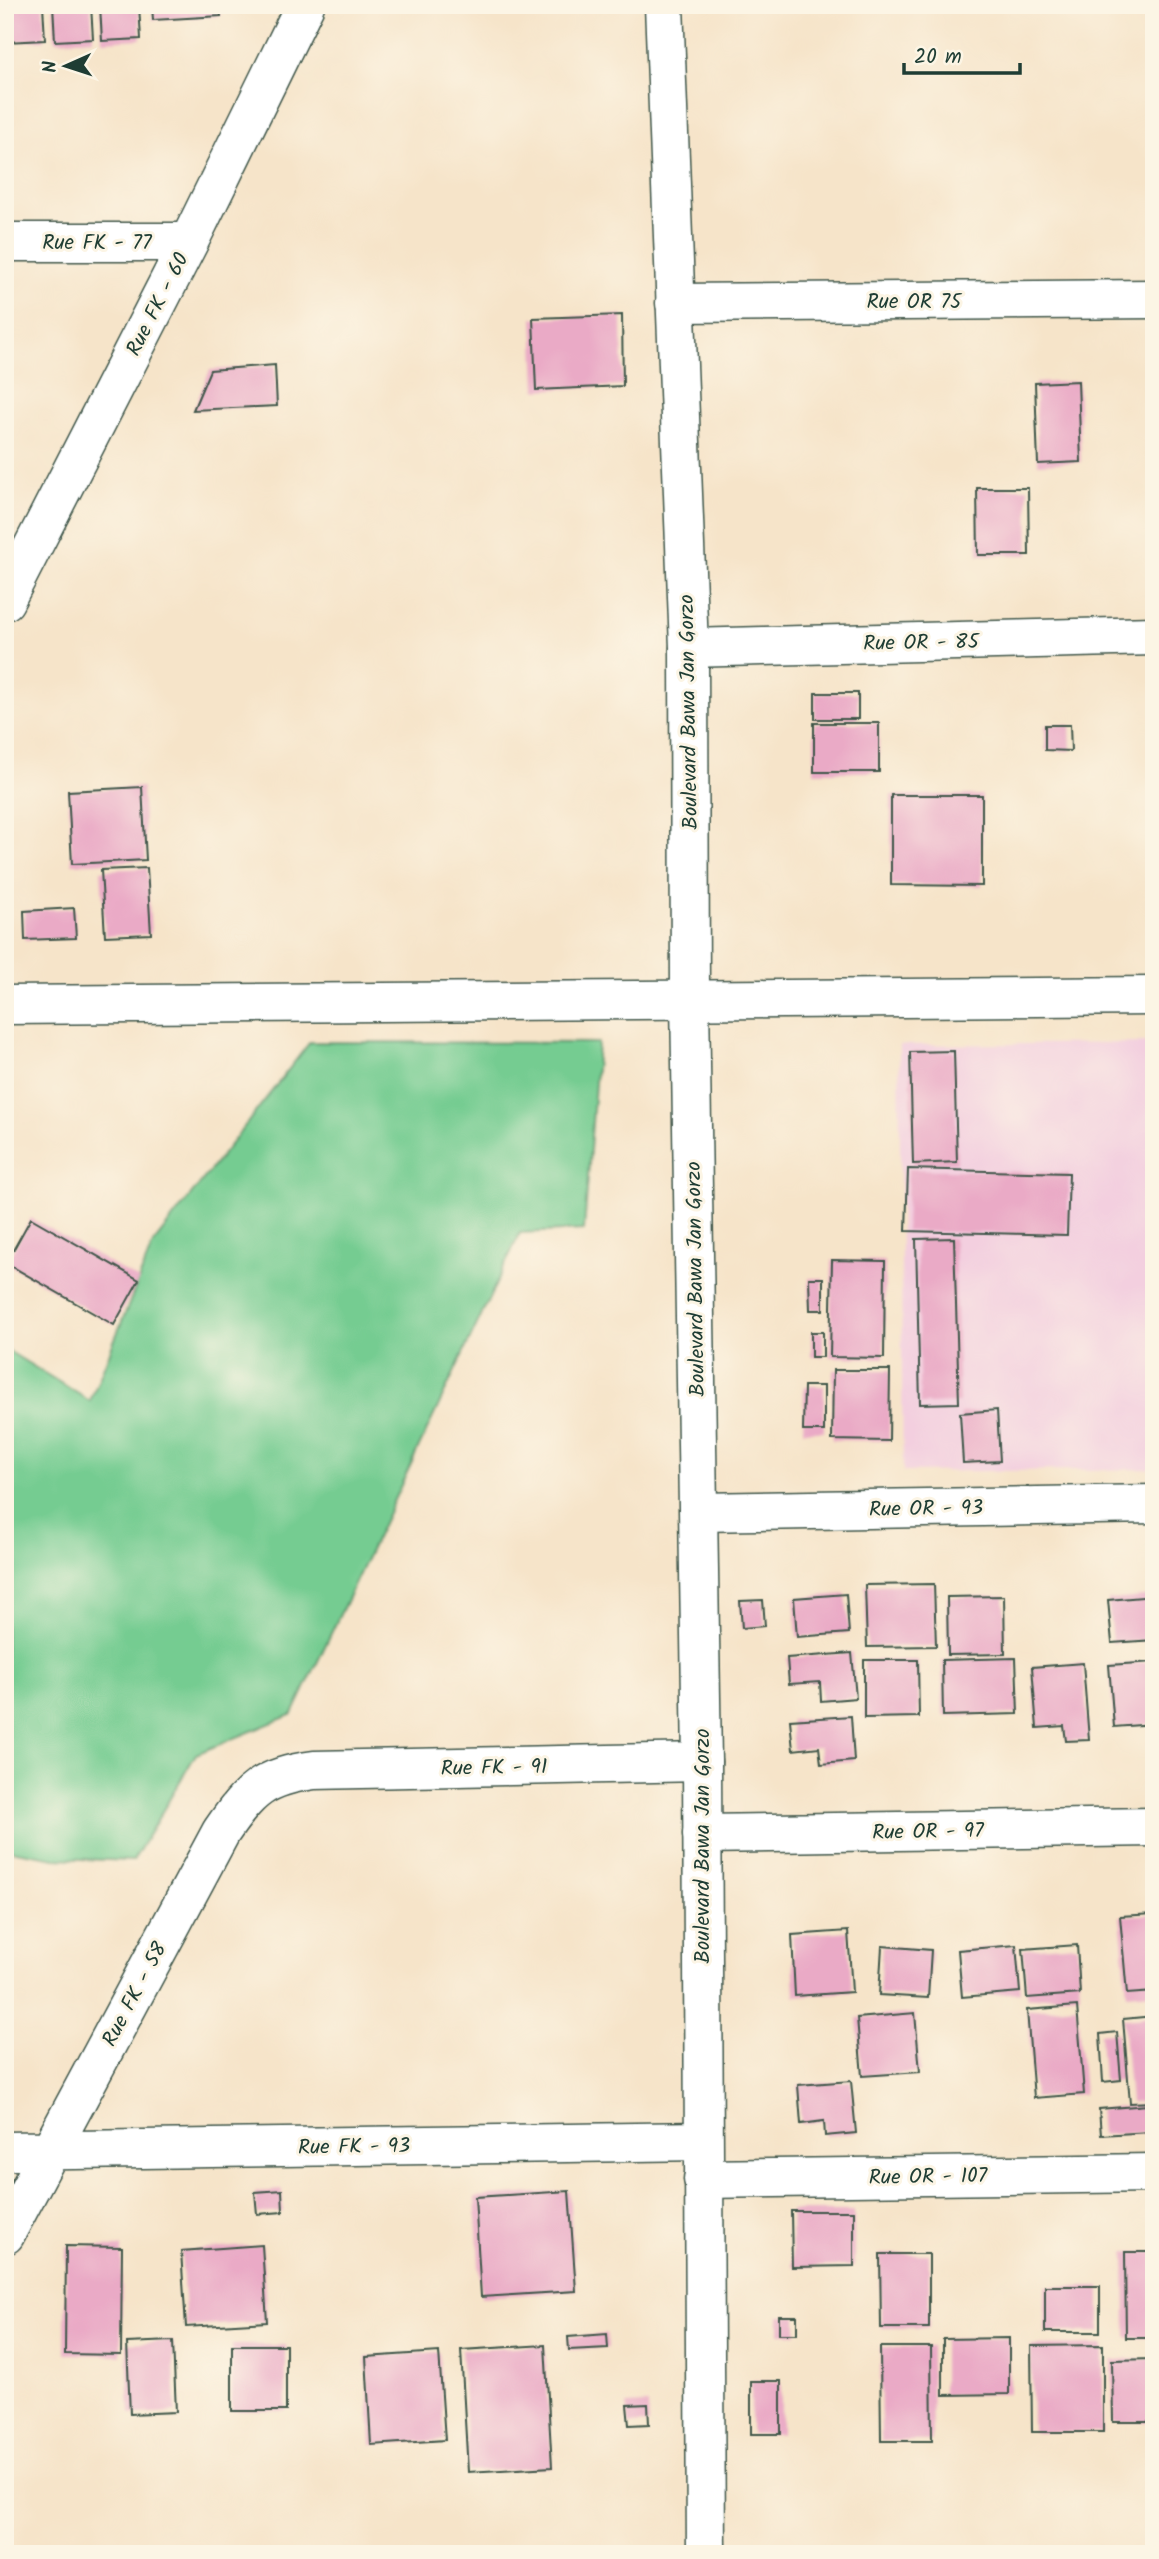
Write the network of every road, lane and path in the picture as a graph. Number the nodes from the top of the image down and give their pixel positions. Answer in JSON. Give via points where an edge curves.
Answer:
{"nodes":[{"id":1,"x":305,"y":5,"type":"edge"},
{"id":2,"x":664,"y":5,"type":"edge"},
{"id":3,"x":5,"y":242,"type":"edge"},
{"id":4,"x":189,"y":243,"type":"junction"},
{"id":5,"x":1154,"y":299,"type":"edge"},
{"id":6,"x":675,"y":303,"type":"junction"},
{"id":7,"x":5,"y":601,"type":"edge"},
{"id":8,"x":1154,"y":636,"type":"edge"},
{"id":9,"x":689,"y":648,"type":"junction"},
{"id":10,"x":1154,"y":996,"type":"edge"},
{"id":11,"x":690,"y":999,"type":"junction"},
{"id":12,"x":5,"y":1005,"type":"edge"},
{"id":13,"x":1154,"y":1504,"type":"edge"},
{"id":14,"x":699,"y":1512,"type":"junction"},
{"id":15,"x":702,"y":1762,"type":"junction"},
{"id":16,"x":287,"y":1773,"type":"joint"},
{"id":17,"x":1154,"y":1827,"type":"edge"},
{"id":18,"x":702,"y":1834,"type":"junction"},
{"id":19,"x":703,"y":2141,"type":"junction"},
{"id":20,"x":5,"y":2151,"type":"edge"},
{"id":21,"x":50,"y":2151,"type":"junction"},
{"id":22,"x":1154,"y":2173,"type":"edge"},
{"id":23,"x":703,"y":2179,"type":"junction"},
{"id":24,"x":5,"y":2235,"type":"edge"},
{"id":25,"x":706,"y":2554,"type":"edge"}],
"edges":[{"from":1,"to":4,"type":"street","name":"Rue FK - 60"},
{"from":2,"to":6,"type":"street","name":"Boulevard Bawa Jan Gorzo"},
{"from":3,"to":4,"type":"street","name":"Rue FK - 77"},
{"from":4,"to":7,"type":"street","name":"Rue FK - 60"},
{"from":5,"to":6,"type":"street","name":"Rue OR 75"},
{"from":6,"to":9,"type":"street","name":"Boulevard Bawa Jan Gorzo"},
{"from":8,"to":9,"type":"street","name":"Rue OR - 85"},
{"from":9,"to":11,"type":"street","name":"Boulevard Bawa Jan Gorzo"},
{"from":10,"to":11,"type":"street"},
{"from":11,"to":12,"type":"street"},
{"from":11,"to":14,"type":"street","name":"Boulevard Bawa Jan Gorzo"},
{"from":13,"to":14,"type":"street","name":"Rue OR - 93"},
{"from":14,"to":15,"type":"street","name":"Boulevard Bawa Jan Gorzo"},
{"from":15,"to":16,"type":"street","name":"Rue FK - 91"},
{"from":15,"to":18,"type":"street","name":"Boulevard Bawa Jan Gorzo"},
{"from":16,"to":21,"type":"street","name":"Rue FK - 58","via":[[260,1786],[240,1804],[221,1832]]},
{"from":17,"to":18,"type":"street","name":"Rue OR - 97"},
{"from":18,"to":19,"type":"street","name":"Boulevard Bawa Jan Gorzo"},
{"from":19,"to":21,"type":"street","name":"Rue FK - 93"},
{"from":19,"to":23,"type":"street","name":"Boulevard Bawa Jan Gorzo"},
{"from":20,"to":21,"type":"street","name":"Rue FK - 93"},
{"from":21,"to":24,"type":"street","name":"Rue FK - 58"},
{"from":22,"to":23,"type":"street","name":"Rue OR - 107"},
{"from":23,"to":25,"type":"street","name":"Boulevard Bawa Jan Gorzo"}]}
